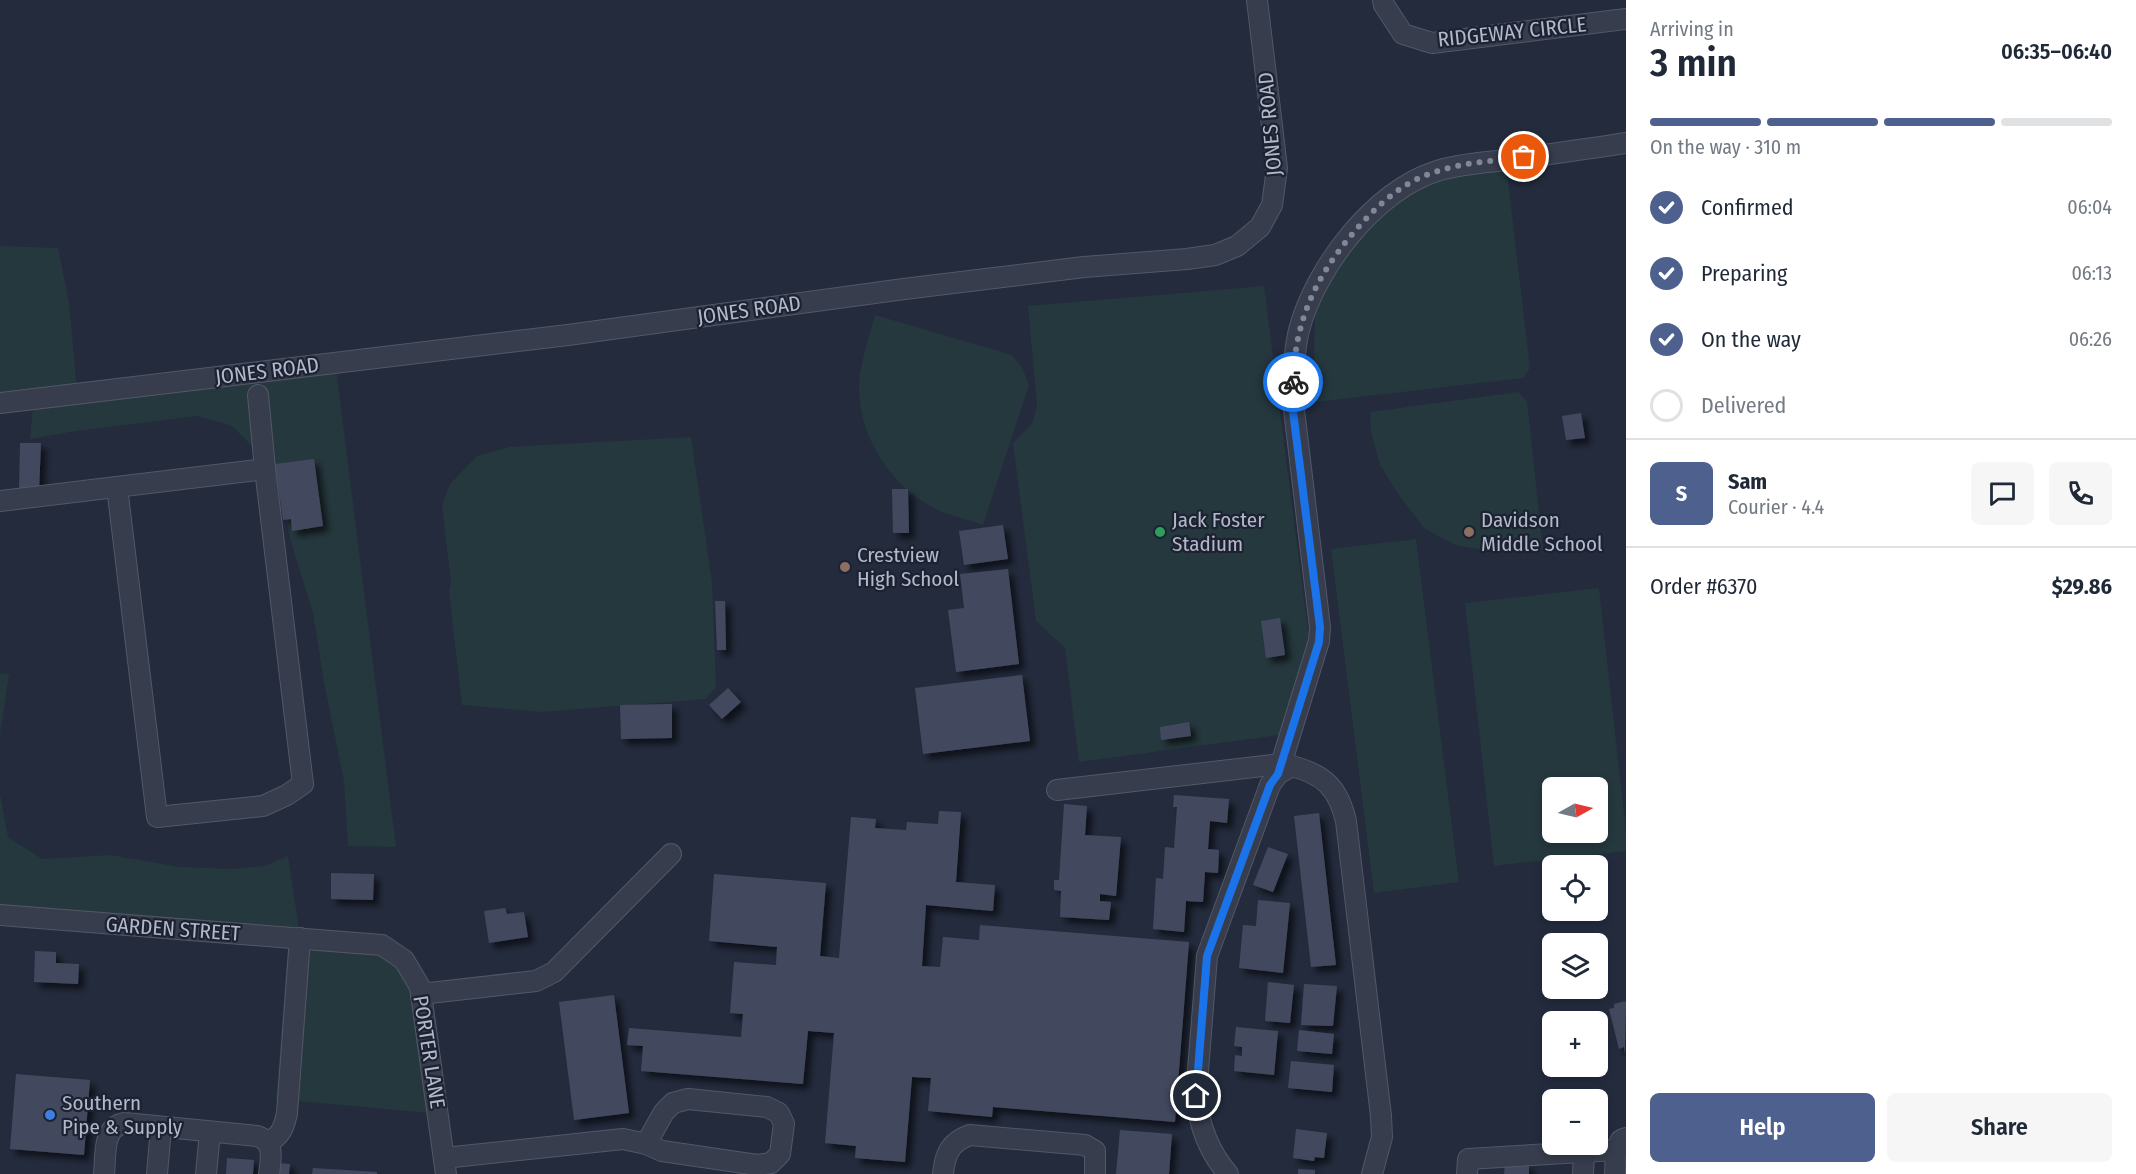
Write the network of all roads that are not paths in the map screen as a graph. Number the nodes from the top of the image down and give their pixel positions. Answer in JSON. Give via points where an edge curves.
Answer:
{"nodes":[{"id":1,"x":1257,"y":0,"type":"edge"},
{"id":2,"x":1383,"y":0,"type":"edge"},
{"id":3,"x":1626,"y":19,"type":"edge"},
{"id":4,"x":1626,"y":143,"type":"edge"},
{"id":5,"x":258,"y":395,"type":"dead end"},
{"id":6,"x":0,"y":404,"type":"edge"},
{"id":7,"x":265,"y":469,"type":"junction"},
{"id":8,"x":117,"y":487,"type":"junction"},
{"id":9,"x":0,"y":501,"type":"edge"},
{"id":10,"x":1279,"y":769,"type":"junction"},
{"id":11,"x":1057,"y":790,"type":"dead end"},
{"id":12,"x":671,"y":854,"type":"dead end"},
{"id":13,"x":0,"y":915,"type":"edge"},
{"id":14,"x":300,"y":938,"type":"junction"},
{"id":15,"x":346,"y":942,"type":"joint"},
{"id":16,"x":421,"y":994,"type":"junction"},
{"id":17,"x":161,"y":1127,"type":"junction"},
{"id":18,"x":210,"y":1132,"type":"junction"},
{"id":19,"x":268,"y":1143,"type":"junction"},
{"id":20,"x":646,"y":1144,"type":"junction"},
{"id":21,"x":1621,"y":1144,"type":"edge"},
{"id":22,"x":1542,"y":1155,"type":"edge"},
{"id":23,"x":1584,"y":1155,"type":"edge"},
{"id":24,"x":445,"y":1166,"type":"edge"},
{"id":25,"x":104,"y":1174,"type":"edge"},
{"id":26,"x":157,"y":1174,"type":"edge"},
{"id":27,"x":206,"y":1174,"type":"edge"},
{"id":28,"x":269,"y":1174,"type":"edge"},
{"id":29,"x":943,"y":1174,"type":"edge"},
{"id":30,"x":1095,"y":1174,"type":"edge"},
{"id":31,"x":1228,"y":1174,"type":"edge"},
{"id":32,"x":1372,"y":1174,"type":"edge"},
{"id":33,"x":1467,"y":1174,"type":"edge"},
{"id":34,"x":1583,"y":1174,"type":"edge"},
{"id":35,"x":1614,"y":1174,"type":"edge"}],
"edges":[{"from":1,"to":6,"type":"street","name":"JONES ROAD","via":[[1276,158],[1274,195],[1260,227],[1237,246],[1215,255],[904,289],[568,335]]},
{"from":2,"to":3,"type":"street","name":"RIDGEWAY CIRCLE","via":[[1402,34],[1432,43]]},
{"from":4,"to":10,"type":"street","via":[[1437,171],[1408,183],[1379,206],[1329,262],[1299,330],[1292,393],[1320,627],[1316,655]]},
{"from":5,"to":7,"type":"street"},
{"from":7,"to":8,"type":"street"},
{"from":7,"to":8,"type":"street","via":[[303,784],[263,806],[157,817]]},
{"from":8,"to":9,"type":"street"},
{"from":10,"to":11,"type":"street"},
{"from":10,"to":31,"type":"street","via":[[1207,956],[1196,1096],[1198,1118],[1206,1140]]},
{"from":10,"to":32,"type":"street","via":[[1292,766],[1313,772],[1331,786],[1342,804],[1381,1116],[1382,1137]]},
{"from":12,"to":16,"type":"street","via":[[550,976],[536,981]]},
{"from":13,"to":14,"type":"street","name":"GARDEN STREET"},
{"from":14,"to":15,"type":"street","name":"GARDEN STREET"},
{"from":14,"to":19,"type":"street","via":[[287,1113],[284,1128]]},
{"from":15,"to":16,"type":"street","name":"PORTER LANE","via":[[382,945],[397,954],[412,971]]},
{"from":16,"to":24,"type":"street","name":"PORTER LANE"},
{"from":17,"to":18,"type":"street"},
{"from":17,"to":25,"type":"street","via":[[125,1123],[112,1128]]},
{"from":17,"to":26,"type":"street"},
{"from":18,"to":19,"type":"street","via":[[257,1136]]},
{"from":18,"to":27,"type":"street"},
{"from":19,"to":28,"type":"street"},
{"from":20,"to":20,"type":"street","via":[[662,1151],[757,1165],[771,1162],[780,1154],[784,1124],[779,1113],[767,1107],[688,1099],[674,1103],[664,1112]]},
{"from":20,"to":24,"type":"street","via":[[623,1139]]},
{"from":21,"to":35,"type":"street"},
{"from":22,"to":33,"type":"street","via":[[1468,1159]]},
{"from":23,"to":34,"type":"street"},
{"from":29,"to":30,"type":"street","via":[[945,1157],[952,1145],[970,1136],[1085,1145],[1095,1151]]}]}
